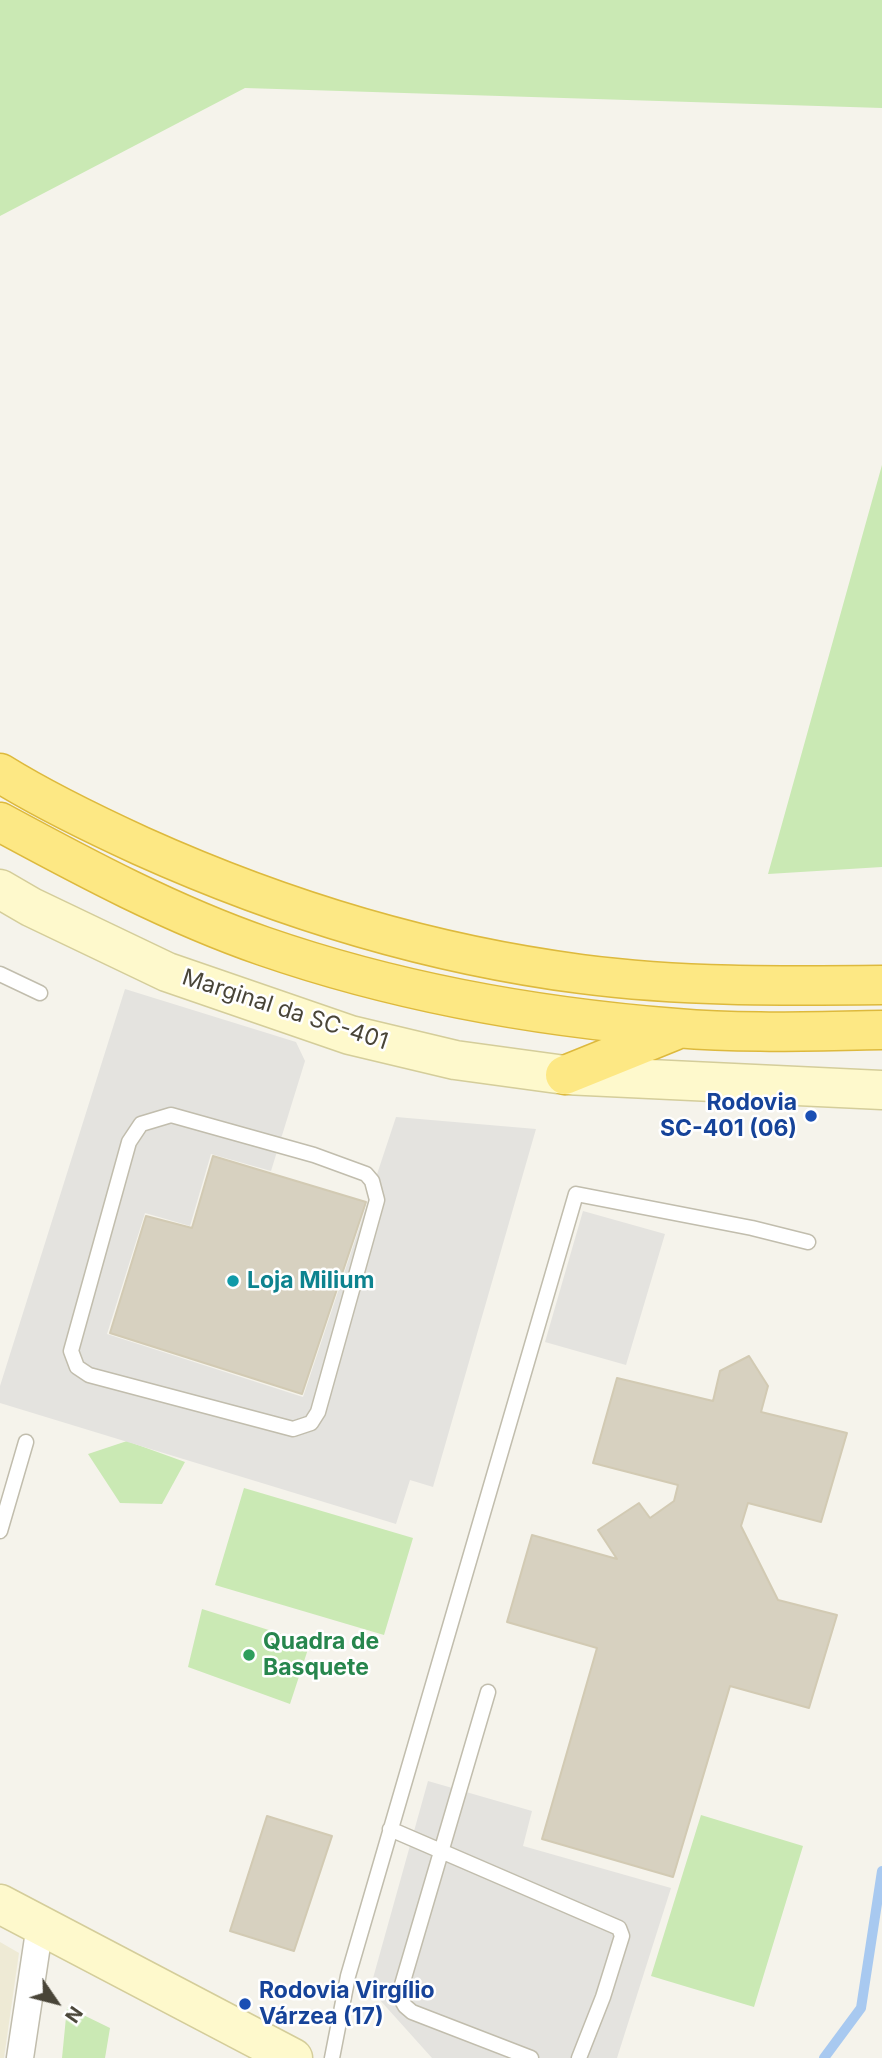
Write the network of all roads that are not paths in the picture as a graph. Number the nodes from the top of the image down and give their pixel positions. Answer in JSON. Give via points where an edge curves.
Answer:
{"nodes":[{"id":1,"x":0,"y":773,"type":"edge"},
{"id":2,"x":0,"y":822,"type":"edge"},
{"id":3,"x":0,"y":889,"type":"edge"},
{"id":4,"x":0,"y":974,"type":"edge"},
{"id":5,"x":882,"y":985,"type":"edge"},
{"id":6,"x":40,"y":993,"type":"dead end"},
{"id":7,"x":678,"y":1029,"type":"junction"},
{"id":8,"x":882,"y":1030,"type":"edge"},
{"id":9,"x":565,"y":1075,"type":"junction"},
{"id":10,"x":882,"y":1090,"type":"edge"},
{"id":11,"x":366,"y":1174,"type":"joint"},
{"id":12,"x":808,"y":1242,"type":"dead end"},
{"id":13,"x":26,"y":1442,"type":"dead end"},
{"id":14,"x":0,"y":1531,"type":"edge"},
{"id":15,"x":488,"y":1692,"type":"dead end"},
{"id":16,"x":390,"y":1829,"type":"junction"},
{"id":17,"x":441,"y":1851,"type":"junction"},
{"id":18,"x":0,"y":1904,"type":"edge"},
{"id":19,"x":40,"y":1925,"type":"junction"},
{"id":20,"x":20,"y":2058,"type":"edge"},
{"id":21,"x":293,"y":2058,"type":"edge"},
{"id":22,"x":332,"y":2058,"type":"edge"},
{"id":23,"x":531,"y":2058,"type":"edge"},
{"id":24,"x":579,"y":2058,"type":"edge"}],
"edges":[{"from":1,"to":5,"type":"highway","via":[[97,826],[179,863],[277,902],[404,940],[582,974],[759,986]]},
{"from":2,"to":7,"type":"highway","via":[[166,908],[327,966],[490,1006]]},
{"from":3,"to":9,"type":"main road","name":"Marginal da SC-401","via":[[154,967],[350,1035],[455,1060]]},
{"from":4,"to":6,"type":"lane"},
{"from":7,"to":8,"type":"highway"},
{"from":7,"to":9,"type":"highway"},
{"from":9,"to":10,"type":"main road","name":"Marginal da SC-401"},
{"from":11,"to":11,"type":"lane","via":[[377,1200],[311,1423],[293,1429],[89,1375],[78,1367],[71,1351],[129,1142],[141,1124],[171,1115]]},
{"from":12,"to":16,"type":"lane","via":[[576,1194]]},
{"from":13,"to":14,"type":"lane"},
{"from":15,"to":17,"type":"lane"},
{"from":16,"to":17,"type":"lane"},
{"from":16,"to":22,"type":"lane","via":[[348,1976]]},
{"from":17,"to":23,"type":"lane","via":[[399,1995],[412,2011]]},
{"from":17,"to":24,"type":"lane","via":[[619,1928],[622,1936]]},
{"from":18,"to":19,"type":"main road"},
{"from":19,"to":20,"type":"street"},
{"from":19,"to":21,"type":"main road"}]}
